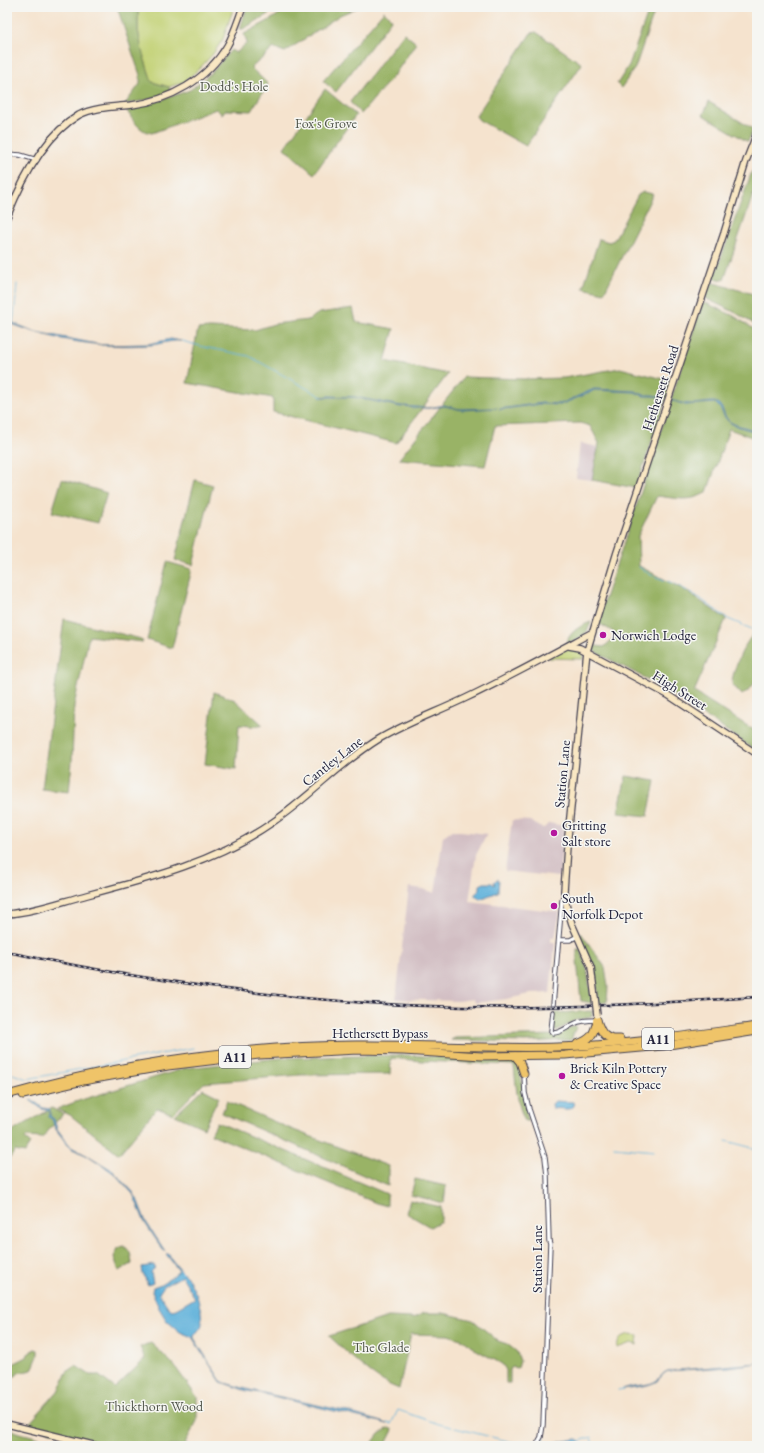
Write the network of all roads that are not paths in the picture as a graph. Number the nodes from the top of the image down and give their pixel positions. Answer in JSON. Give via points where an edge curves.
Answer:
{"nodes":[{"id":1,"x":243,"y":7,"type":"edge"},
{"id":2,"x":757,"y":133,"type":"edge"},
{"id":3,"x":7,"y":154,"type":"edge"},
{"id":4,"x":37,"y":160,"type":"junction"},
{"id":5,"x":7,"y":217,"type":"edge"},
{"id":6,"x":592,"y":633,"type":"junction"},
{"id":7,"x":569,"y":646,"type":"junction"},
{"id":8,"x":587,"y":652,"type":"junction"},
{"id":9,"x":757,"y":754,"type":"edge"},
{"id":10,"x":565,"y":900,"type":"junction"},
{"id":11,"x":7,"y":914,"type":"edge"},
{"id":12,"x":578,"y":936,"type":"junction"},
{"id":13,"x":559,"y":940,"type":"junction"},
{"id":14,"x":553,"y":1005,"type":"dead end"},
{"id":15,"x":553,"y":1012,"type":"dead end"},
{"id":16,"x":597,"y":1018,"type":"junction"},
{"id":17,"x":757,"y":1026,"type":"edge"},
{"id":18,"x":757,"y":1031,"type":"edge"},
{"id":19,"x":647,"y":1040,"type":"junction"},
{"id":20,"x":558,"y":1047,"type":"junction"},
{"id":21,"x":515,"y":1056,"type":"junction"},
{"id":22,"x":532,"y":1056,"type":"junction"},
{"id":23,"x":524,"y":1074,"type":"junction"},
{"id":24,"x":7,"y":1095,"type":"edge"},
{"id":25,"x":7,"y":1099,"type":"edge"},
{"id":26,"x":7,"y":1424,"type":"edge"},
{"id":27,"x":97,"y":1446,"type":"edge"},
{"id":28,"x":536,"y":1446,"type":"edge"}],
"edges":[{"from":1,"to":4,"type":"street","via":[[224,51],[211,67],[190,84],[160,99],[81,114],[51,139]]},
{"from":2,"to":6,"type":"street","name":"Hethersett Road"},
{"from":3,"to":4,"type":"street"},
{"from":4,"to":5,"type":"street"},
{"from":6,"to":7,"type":"street","name":"Cantley Lane"},
{"from":6,"to":8,"type":"street","name":"Hethersett Road"},
{"from":7,"to":8,"type":"street"},
{"from":7,"to":11,"type":"street","name":"Cantley Lane","via":[[379,739],[286,813],[201,861],[32,911]]},
{"from":8,"to":9,"type":"street","name":"High Street","via":[[668,695]]},
{"from":8,"to":10,"type":"street","name":"Station Lane","via":[[565,861]]},
{"from":10,"to":12,"type":"street","name":"Station Lane"},
{"from":10,"to":13,"type":"street","name":"Station Lane","via":[[561,903]]},
{"from":12,"to":13,"type":"street","via":[[570,940]]},
{"from":12,"to":16,"type":"street","name":"Station Lane","bridge":true,"via":[[591,967]]},
{"from":13,"to":14,"type":"street","name":"Station Lane"},
{"from":15,"to":16,"type":"street","via":[[553,1033],[575,1023]]},
{"from":16,"to":19,"type":"highway","number":"A11","via":[[602,1033],[610,1039]]},
{"from":16,"to":20,"type":"highway","number":"A11","via":[[593,1033],[588,1039]]},
{"from":17,"to":19,"type":"highway","name":"Hethersett Bypass","number":"A11"},
{"from":18,"to":22,"type":"highway","name":"Hethersett Bypass","number":"A11","via":[[648,1048]]},
{"from":19,"to":20,"type":"highway","name":"Hethersett Bypass","number":"A11"},
{"from":20,"to":24,"type":"highway","name":"Hethersett Bypass","number":"A11","via":[[355,1045],[262,1049],[120,1068]]},
{"from":21,"to":22,"type":"highway","name":"Hethersett Bypass","number":"A11"},
{"from":21,"to":23,"type":"highway"},
{"from":21,"to":25,"type":"highway","name":"Hethersett Bypass","number":"A11","via":[[358,1050],[259,1055],[137,1071]]},
{"from":22,"to":23,"type":"highway","via":[[527,1062]]},
{"from":23,"to":28,"type":"street","name":"Station Lane","via":[[529,1109],[545,1157],[550,1244],[543,1425]]},
{"from":26,"to":27,"type":"street"}]}
